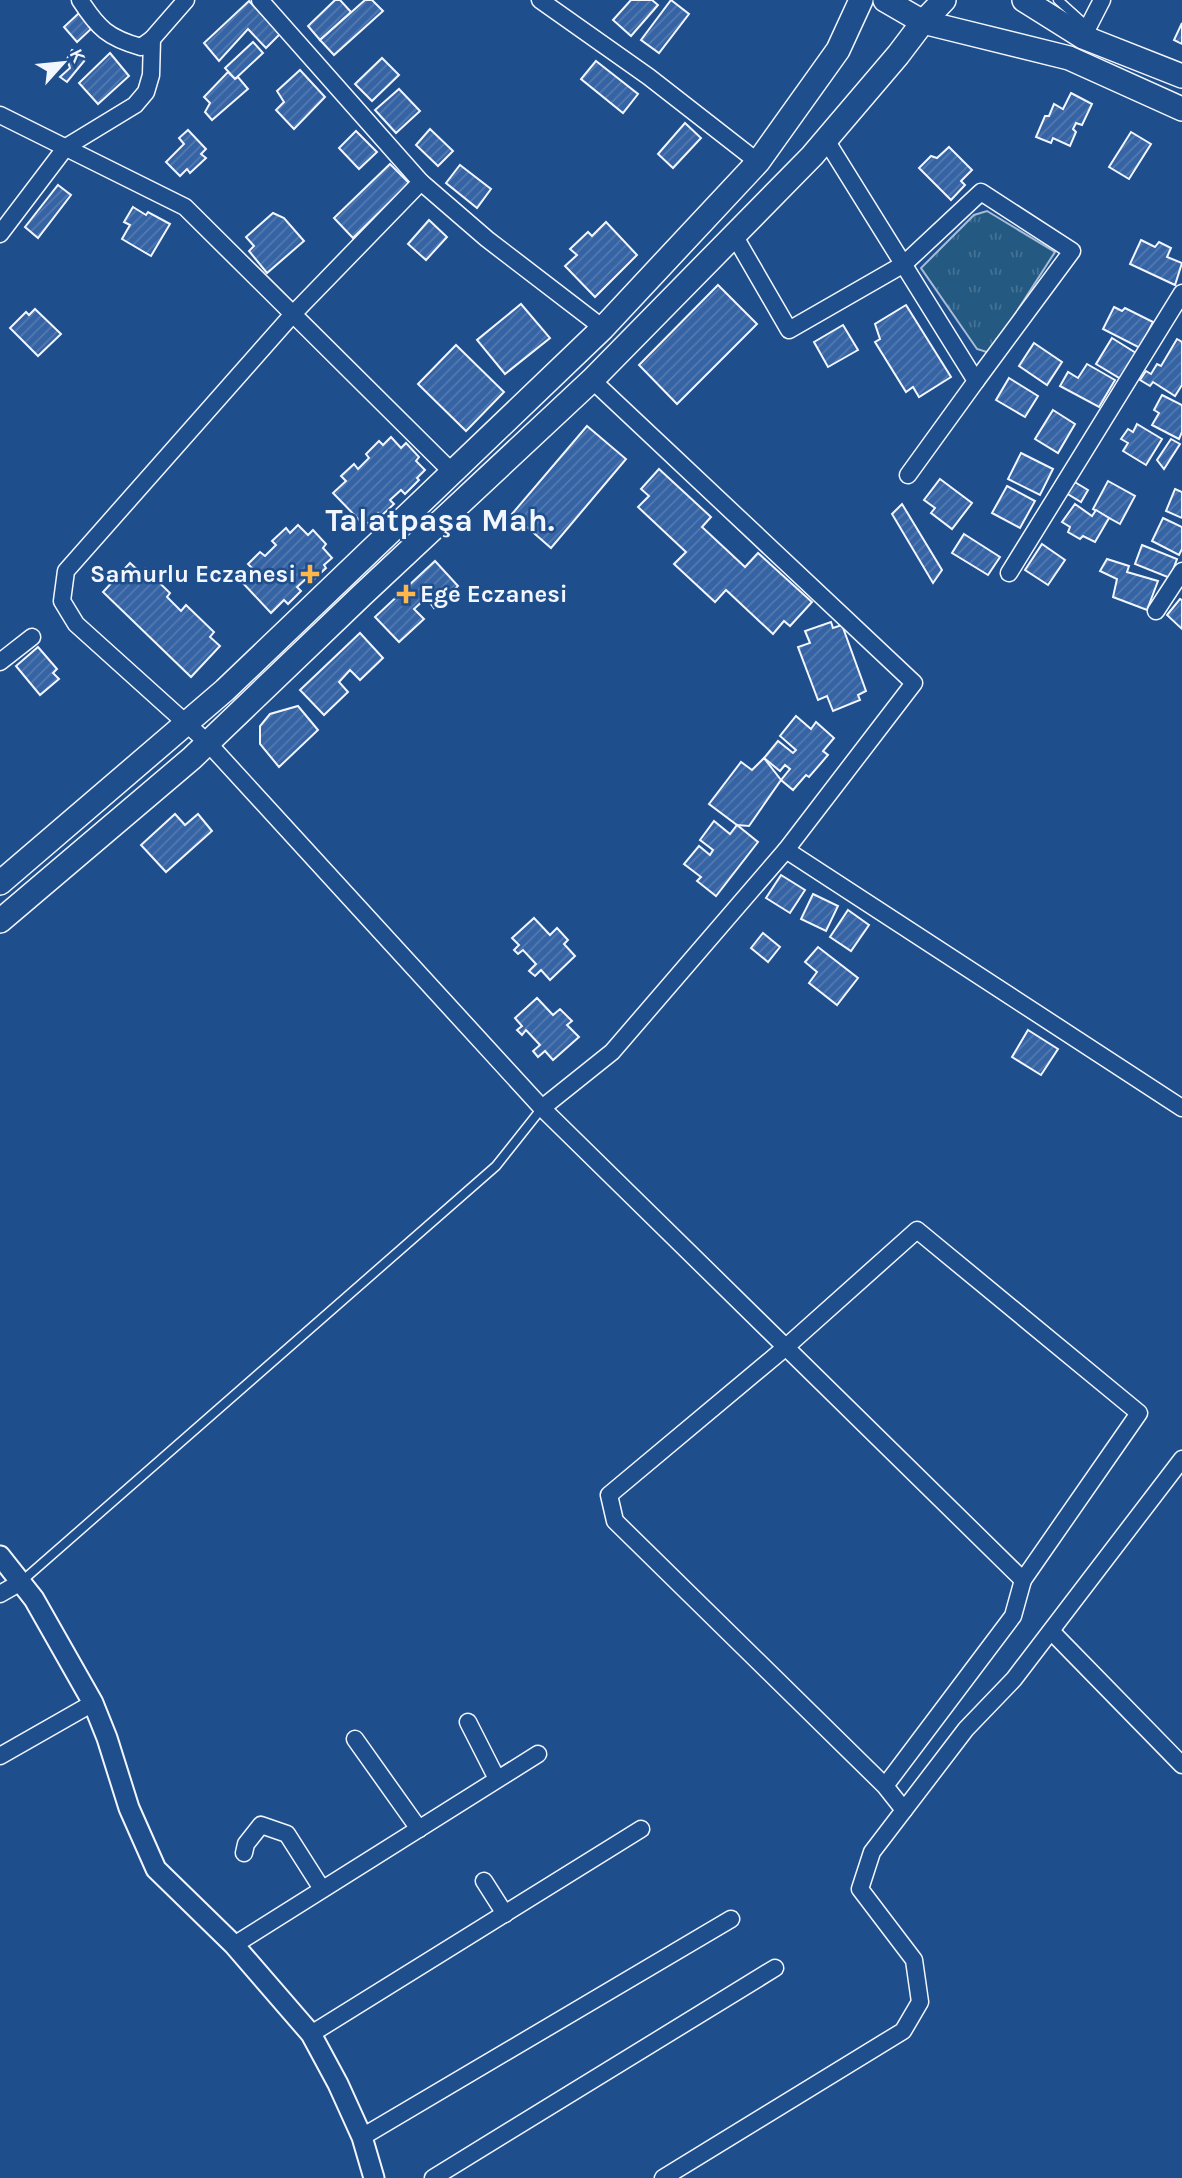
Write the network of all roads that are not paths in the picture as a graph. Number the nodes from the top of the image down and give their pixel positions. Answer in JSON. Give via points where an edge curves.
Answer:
{"nodes":[{"id":1,"x":80,"y":0,"type":"edge"},
{"id":2,"x":186,"y":0,"type":"edge"},
{"id":3,"x":260,"y":0,"type":"edge"},
{"id":4,"x":540,"y":0,"type":"edge"},
{"id":5,"x":861,"y":0,"type":"edge"},
{"id":6,"x":885,"y":0,"type":"edge"},
{"id":7,"x":944,"y":0,"type":"edge"},
{"id":8,"x":1024,"y":0,"type":"edge"},
{"id":9,"x":1058,"y":0,"type":"edge"},
{"id":10,"x":1102,"y":0,"type":"edge"},
{"id":11,"x":923,"y":22,"type":"junction"},
{"id":12,"x":1086,"y":32,"type":"junction"},
{"id":13,"x":152,"y":39,"type":"junction"},
{"id":14,"x":1182,"y":76,"type":"edge"},
{"id":15,"x":1182,"y":109,"type":"edge"},
{"id":16,"x":0,"y":116,"type":"edge"},
{"id":17,"x":826,"y":140,"type":"junction"},
{"id":18,"x":66,"y":147,"type":"junction"},
{"id":19,"x":758,"y":162,"type":"junction"},
{"id":20,"x":421,"y":182,"type":"junction"},
{"id":21,"x":0,"y":234,"type":"edge"},
{"id":22,"x":734,"y":235,"type":"junction"},
{"id":23,"x":904,"y":264,"type":"junction"},
{"id":24,"x":1182,"y":293,"type":"edge"},
{"id":25,"x":293,"y":314,"type":"junction"},
{"id":26,"x":603,"y":328,"type":"junction"},
{"id":27,"x":592,"y":380,"type":"junction"},
{"id":28,"x":976,"y":381,"type":"junction"},
{"id":29,"x":451,"y":471,"type":"junction"},
{"id":30,"x":908,"y":475,"type":"dead end"},
{"id":31,"x":1182,"y":571,"type":"edge"},
{"id":32,"x":1009,"y":573,"type":"dead end"},
{"id":33,"x":1156,"y":611,"type":"dead end"},
{"id":34,"x":32,"y":637,"type":"dead end"},
{"id":35,"x":0,"y":662,"type":"edge"},
{"id":36,"x":187,"y":722,"type":"junction"},
{"id":37,"x":208,"y":743,"type":"junction"},
{"id":38,"x":786,"y":850,"type":"junction"},
{"id":39,"x":0,"y":883,"type":"edge"},
{"id":40,"x":0,"y":921,"type":"edge"},
{"id":41,"x":542,"y":1108,"type":"junction"},
{"id":42,"x":1182,"y":1108,"type":"edge"},
{"id":43,"x":786,"y":1347,"type":"junction"},
{"id":44,"x":1180,"y":1466,"type":"edge"},
{"id":45,"x":0,"y":1556,"type":"edge"},
{"id":46,"x":1023,"y":1580,"type":"junction"},
{"id":47,"x":21,"y":1582,"type":"junction"},
{"id":48,"x":0,"y":1594,"type":"edge"},
{"id":49,"x":1051,"y":1631,"type":"junction"},
{"id":50,"x":93,"y":1703,"type":"junction"},
{"id":51,"x":468,"y":1722,"type":"dead end"},
{"id":52,"x":355,"y":1739,"type":"dead end"},
{"id":53,"x":538,"y":1754,"type":"dead end"},
{"id":54,"x":0,"y":1756,"type":"edge"},
{"id":55,"x":1182,"y":1765,"type":"edge"},
{"id":56,"x":498,"y":1779,"type":"junction"},
{"id":57,"x":885,"y":1786,"type":"junction"},
{"id":58,"x":904,"y":1810,"type":"junction"},
{"id":59,"x":419,"y":1829,"type":"junction"},
{"id":60,"x":641,"y":1829,"type":"dead end"},
{"id":61,"x":244,"y":1853,"type":"dead end"},
{"id":62,"x":484,"y":1881,"type":"dead end"},
{"id":63,"x":322,"y":1889,"type":"junction"},
{"id":64,"x":505,"y":1914,"type":"junction"},
{"id":65,"x":731,"y":1919,"type":"dead end"},
{"id":66,"x":234,"y":1945,"type":"junction"},
{"id":67,"x":775,"y":1968,"type":"dead end"},
{"id":68,"x":311,"y":2034,"type":"junction"},
{"id":69,"x":362,"y":2137,"type":"junction"},
{"id":70,"x":374,"y":2178,"type":"edge"},
{"id":71,"x":433,"y":2178,"type":"edge"},
{"id":72,"x":663,"y":2178,"type":"edge"}],
"edges":[{"from":1,"to":13,"type":"street","via":[[93,20],[118,41],[141,47]]},
{"from":2,"to":13,"type":"street"},
{"from":3,"to":20,"type":"street"},
{"from":4,"to":19,"type":"street"},
{"from":5,"to":19,"type":"main road","via":[[838,50]]},
{"from":6,"to":11,"type":"main road"},
{"from":7,"to":11,"type":"main road"},
{"from":8,"to":12,"type":"main road"},
{"from":9,"to":12,"type":"lane"},
{"from":10,"to":12,"type":"street"},
{"from":11,"to":15,"type":"main road","via":[[1069,58]]},
{"from":11,"to":17,"type":"main road"},
{"from":12,"to":14,"type":"main road"},
{"from":13,"to":18,"type":"street","via":[[146,92],[135,105]]},
{"from":16,"to":18,"type":"street"},
{"from":17,"to":22,"type":"main road"},
{"from":17,"to":23,"type":"street"},
{"from":18,"to":21,"type":"street"},
{"from":18,"to":25,"type":"street","via":[[185,207]]},
{"from":19,"to":26,"type":"main road"},
{"from":20,"to":25,"type":"street"},
{"from":20,"to":26,"type":"street"},
{"from":22,"to":23,"type":"street","via":[[789,330]]},
{"from":22,"to":27,"type":"main road"},
{"from":23,"to":28,"type":"street"},
{"from":23,"to":28,"type":"street","via":[[981,192],[1072,251]]},
{"from":24,"to":32,"type":"street"},
{"from":25,"to":29,"type":"street"},
{"from":25,"to":36,"type":"street","via":[[66,570],[62,600],[76,624]]},
{"from":26,"to":29,"type":"main road"},
{"from":27,"to":37,"type":"main road"},
{"from":27,"to":38,"type":"street","via":[[914,683]]},
{"from":28,"to":30,"type":"street"},
{"from":29,"to":36,"type":"main road"},
{"from":31,"to":33,"type":"street"},
{"from":34,"to":35,"type":"street"},
{"from":36,"to":37,"type":"street"},
{"from":36,"to":39,"type":"main road"},
{"from":37,"to":40,"type":"main road"},
{"from":37,"to":41,"type":"street"},
{"from":38,"to":41,"type":"street","via":[[612,1052]]},
{"from":38,"to":42,"type":"street"},
{"from":41,"to":43,"type":"street"},
{"from":41,"to":47,"type":"lane","via":[[496,1166]]},
{"from":43,"to":46,"type":"street"},
{"from":43,"to":46,"type":"street","via":[[917,1230],[1139,1413]]},
{"from":43,"to":57,"type":"street","via":[[609,1495],[615,1521]]},
{"from":44,"to":49,"type":"street"},
{"from":45,"to":47,"type":"street"},
{"from":46,"to":57,"type":"street","via":[[1013,1616]]},
{"from":47,"to":48,"type":"street"},
{"from":47,"to":50,"type":"street"},
{"from":49,"to":55,"type":"street"},
{"from":49,"to":58,"type":"street"},
{"from":50,"to":54,"type":"street"},
{"from":50,"to":66,"type":"street","via":[[129,1808],[156,1868]]},
{"from":51,"to":56,"type":"street"},
{"from":52,"to":59,"type":"street"},
{"from":53,"to":56,"type":"street"},
{"from":56,"to":59,"type":"street"},
{"from":57,"to":58,"type":"street"},
{"from":58,"to":72,"type":"street","via":[[872,1852],[860,1889],[914,1960],[920,2002],[903,2031]]},
{"from":59,"to":63,"type":"street"},
{"from":60,"to":64,"type":"street"},
{"from":61,"to":63,"type":"street","via":[[261,1825],[287,1834]]},
{"from":62,"to":64,"type":"street"},
{"from":63,"to":66,"type":"street"},
{"from":64,"to":68,"type":"street"},
{"from":65,"to":69,"type":"street"},
{"from":66,"to":68,"type":"street"},
{"from":67,"to":71,"type":"street"},
{"from":68,"to":69,"type":"street"},
{"from":69,"to":70,"type":"street"}]}
